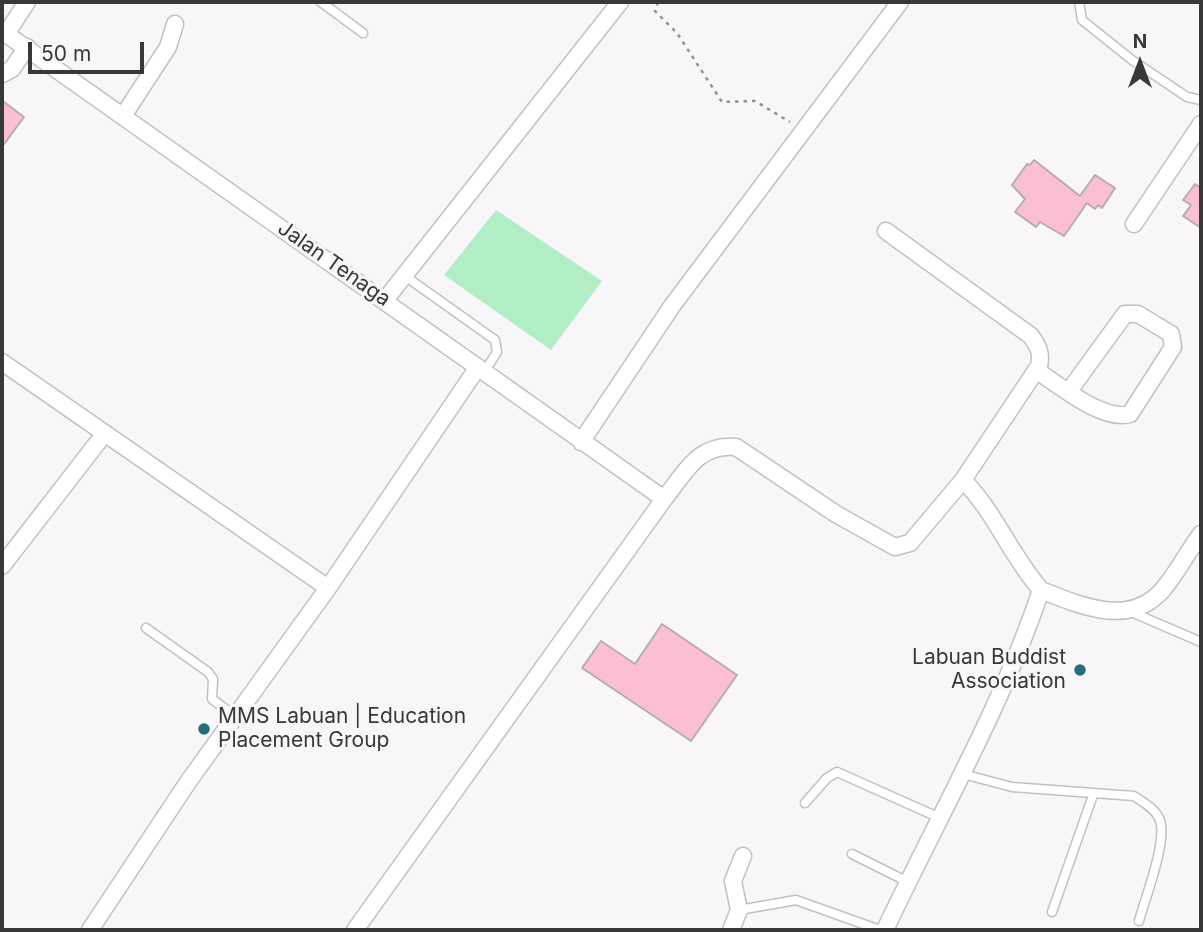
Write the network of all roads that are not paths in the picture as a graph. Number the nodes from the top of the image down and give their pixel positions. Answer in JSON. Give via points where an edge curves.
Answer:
{"nodes":[{"id":1,"x":27,"y":2,"type":"edge"},
{"id":2,"x":321,"y":2,"type":"edge"},
{"id":3,"x":620,"y":2,"type":"edge"},
{"id":4,"x":900,"y":2,"type":"edge"},
{"id":5,"x":1079,"y":2,"type":"edge"},
{"id":6,"x":175,"y":24,"type":"dead end"},
{"id":7,"x":4,"y":32,"type":"edge"},
{"id":8,"x":363,"y":33,"type":"dead end"},
{"id":9,"x":27,"y":47,"type":"junction"},
{"id":10,"x":2,"y":74,"type":"edge"},
{"id":11,"x":1201,"y":100,"type":"edge"},
{"id":12,"x":123,"y":116,"type":"junction"},
{"id":13,"x":1201,"y":124,"type":"edge"},
{"id":14,"x":1134,"y":223,"type":"dead end"},
{"id":15,"x":886,"y":231,"type":"dead end"},
{"id":16,"x":405,"y":276,"type":"junction"},
{"id":17,"x":385,"y":300,"type":"junction"},
{"id":18,"x":2,"y":362,"type":"edge"},
{"id":19,"x":482,"y":369,"type":"junction"},
{"id":20,"x":1036,"y":370,"type":"junction"},
{"id":21,"x":1069,"y":391,"type":"junction"},
{"id":22,"x":105,"y":433,"type":"junction"},
{"id":23,"x":581,"y":442,"type":"junction"},
{"id":24,"x":963,"y":480,"type":"junction"},
{"id":25,"x":664,"y":499,"type":"junction"},
{"id":26,"x":1201,"y":534,"type":"edge"},
{"id":27,"x":2,"y":566,"type":"edge"},
{"id":28,"x":328,"y":588,"type":"junction"},
{"id":29,"x":1041,"y":590,"type":"junction"},
{"id":30,"x":1129,"y":611,"type":"junction"},
{"id":31,"x":146,"y":628,"type":"dead end"},
{"id":32,"x":1201,"y":642,"type":"edge"},
{"id":33,"x":236,"y":716,"type":"junction"},
{"id":34,"x":963,"y":774,"type":"junction"},
{"id":35,"x":1093,"y":795,"type":"junction"},
{"id":36,"x":805,"y":803,"type":"dead end"},
{"id":37,"x":941,"y":819,"type":"junction"},
{"id":38,"x":852,"y":854,"type":"dead end"},
{"id":39,"x":743,"y":856,"type":"dead end"},
{"id":40,"x":908,"y":883,"type":"junction"},
{"id":41,"x":739,"y":910,"type":"junction"},
{"id":42,"x":1052,"y":912,"type":"dead end"},
{"id":43,"x":1139,"y":921,"type":"dead end"},
{"id":44,"x":90,"y":930,"type":"edge"},
{"id":45,"x":355,"y":930,"type":"edge"},
{"id":46,"x":732,"y":930,"type":"edge"},
{"id":47,"x":882,"y":930,"type":"edge"}],
"edges":[{"from":1,"to":7,"type":"street"},
{"from":2,"to":8,"type":"lane"},
{"from":3,"to":16,"type":"street"},
{"from":4,"to":23,"type":"street","via":[[673,306]]},
{"from":5,"to":11,"type":"lane","via":[[1082,20],[1103,37],[1187,97]]},
{"from":6,"to":12,"type":"street","via":[[168,47]]},
{"from":7,"to":9,"type":"street","name":"Jalan Tenaga"},
{"from":9,"to":10,"type":"street","via":[[12,69]]},
{"from":9,"to":12,"type":"street","name":"Jalan Tenaga"},
{"from":12,"to":17,"type":"street","name":"Jalan Tenaga"},
{"from":13,"to":14,"type":"street"},
{"from":15,"to":20,"type":"street","via":[[1031,336],[1041,357]]},
{"from":16,"to":17,"type":"street"},
{"from":16,"to":19,"type":"lane","via":[[495,340],[497,352]]},
{"from":17,"to":19,"type":"street","name":"Jalan Tenaga"},
{"from":18,"to":22,"type":"street"},
{"from":19,"to":23,"type":"street","name":"Jalan Tenaga"},
{"from":19,"to":28,"type":"street"},
{"from":20,"to":21,"type":"street"},
{"from":20,"to":24,"type":"street"},
{"from":21,"to":21,"type":"street","via":[[1108,415],[1130,414],[1174,339],[1138,314],[1125,314]]},
{"from":22,"to":27,"type":"street"},
{"from":22,"to":28,"type":"street"},
{"from":23,"to":25,"type":"street","name":"Jalan Tenaga"},
{"from":24,"to":25,"type":"street","via":[[910,543],[895,547],[736,447],[713,447],[701,454]]},
{"from":24,"to":29,"type":"street"},
{"from":25,"to":45,"type":"street"},
{"from":26,"to":30,"type":"street","via":[[1158,596]]},
{"from":28,"to":33,"type":"street"},
{"from":29,"to":30,"type":"street","via":[[1088,608]]},
{"from":29,"to":34,"type":"street"},
{"from":30,"to":32,"type":"lane"},
{"from":31,"to":33,"type":"lane","via":[[208,672],[213,680],[212,699]]},
{"from":33,"to":44,"type":"street"},
{"from":34,"to":35,"type":"lane","via":[[1012,787]]},
{"from":34,"to":37,"type":"street"},
{"from":35,"to":42,"type":"lane"},
{"from":35,"to":43,"type":"lane","via":[[1134,796],[1160,819],[1163,835]]},
{"from":36,"to":37,"type":"lane","via":[[837,772]]},
{"from":37,"to":40,"type":"street"},
{"from":38,"to":40,"type":"lane"},
{"from":39,"to":41,"type":"street","via":[[732,887]]},
{"from":40,"to":47,"type":"street"},
{"from":41,"to":46,"type":"street"},
{"from":41,"to":47,"type":"lane","via":[[800,901]]}]}
